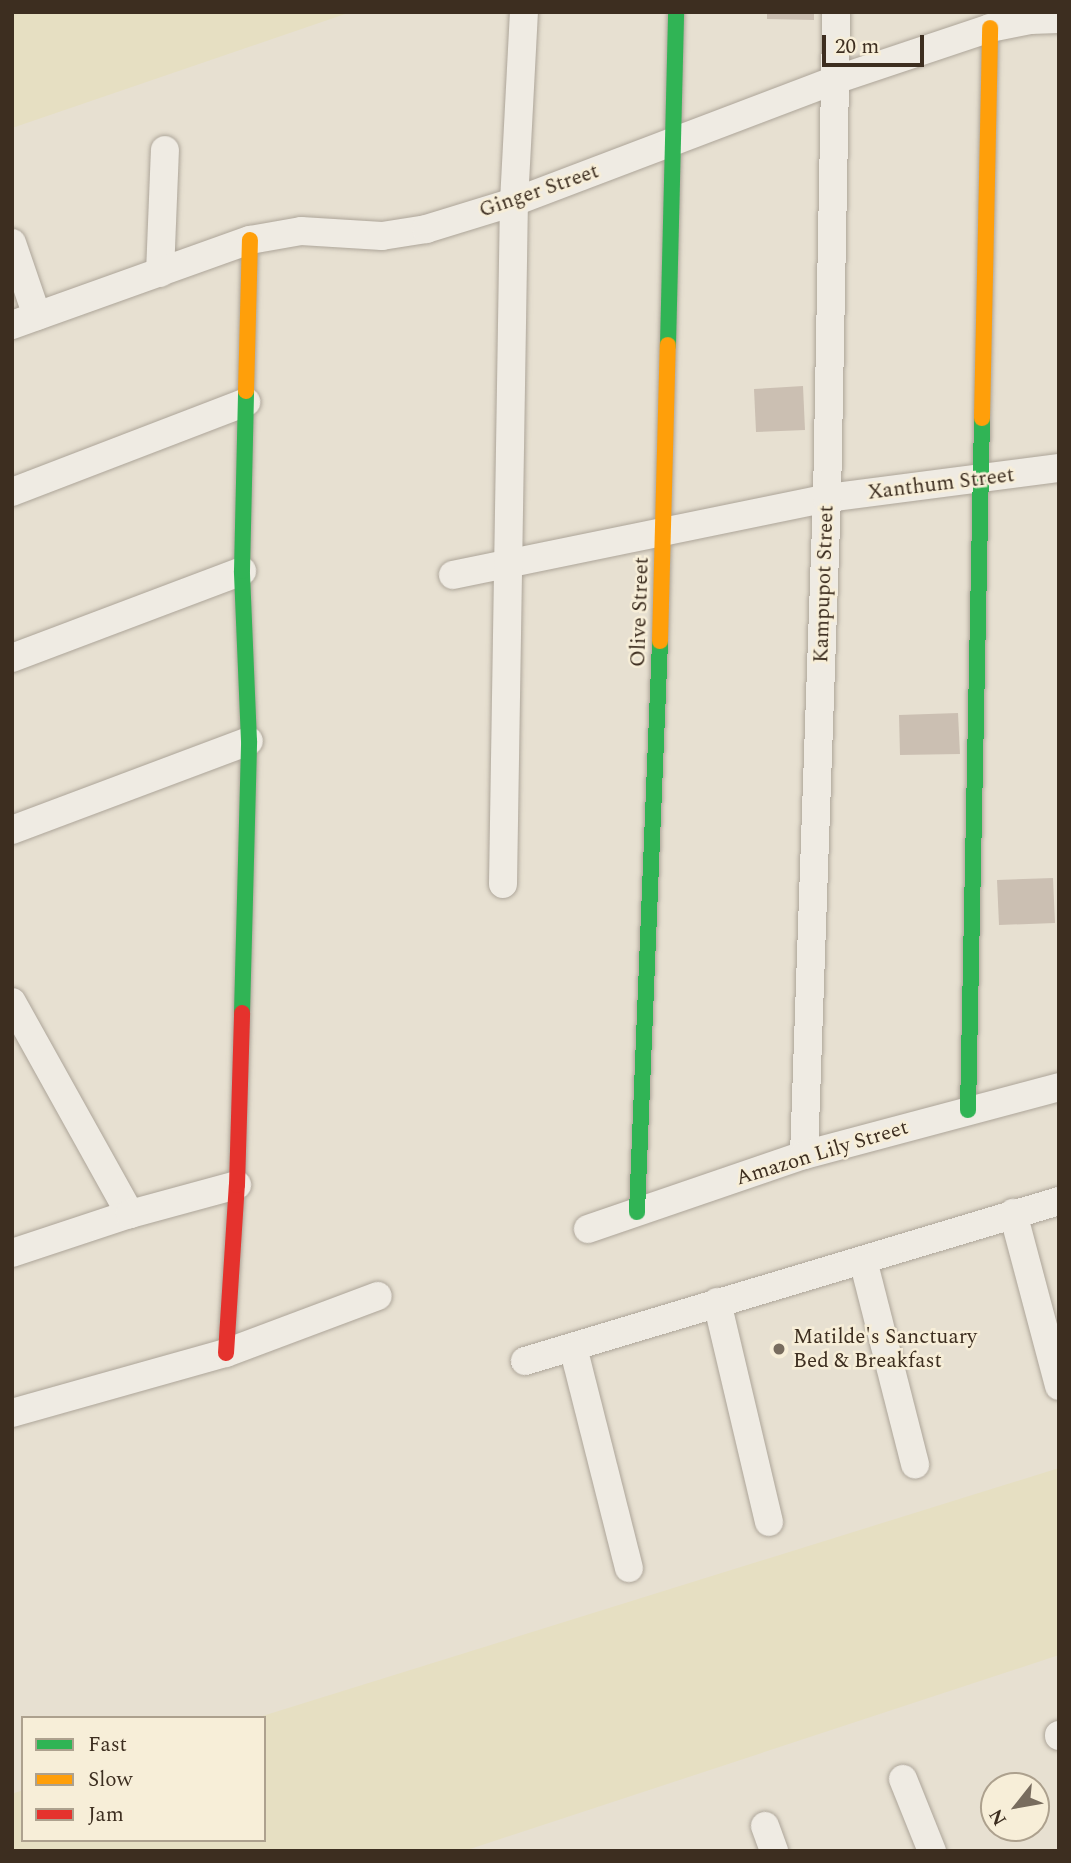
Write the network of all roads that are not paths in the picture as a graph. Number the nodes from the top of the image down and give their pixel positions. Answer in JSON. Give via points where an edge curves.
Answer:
{"nodes":[{"id":1,"x":524,"y":12,"type":"edge"},
{"id":2,"x":676,"y":12,"type":"edge"},
{"id":3,"x":836,"y":12,"type":"edge"},
{"id":4,"x":1030,"y":16,"type":"edge"},
{"id":5,"x":1059,"y":19,"type":"edge"},
{"id":6,"x":990,"y":28,"type":"junction"},
{"id":7,"x":835,"y":80,"type":"junction"},
{"id":8,"x":671,"y":144,"type":"junction"},
{"id":9,"x":165,"y":150,"type":"dead end"},
{"id":10,"x":514,"y":202,"type":"junction"},
{"id":11,"x":250,"y":240,"type":"junction"},
{"id":12,"x":12,"y":243,"type":"edge"},
{"id":13,"x":160,"y":273,"type":"junction"},
{"id":14,"x":25,"y":320,"type":"edge"},
{"id":15,"x":246,"y":402,"type":"junction"},
{"id":16,"x":1059,"y":468,"type":"edge"},
{"id":17,"x":981,"y":479,"type":"junction"},
{"id":18,"x":12,"y":492,"type":"edge"},
{"id":19,"x":827,"y":498,"type":"junction"},
{"id":20,"x":664,"y":534,"type":"junction"},
{"id":21,"x":510,"y":562,"type":"junction"},
{"id":22,"x":242,"y":571,"type":"junction"},
{"id":23,"x":453,"y":575,"type":"dead end"},
{"id":24,"x":12,"y":658,"type":"edge"},
{"id":25,"x":249,"y":740,"type":"junction"},
{"id":26,"x":12,"y":830,"type":"edge"},
{"id":27,"x":503,"y":884,"type":"dead end"},
{"id":28,"x":12,"y":1002,"type":"edge"},
{"id":29,"x":1059,"y":1087,"type":"edge"},
{"id":30,"x":968,"y":1110,"type":"junction"},
{"id":31,"x":804,"y":1155,"type":"junction"},
{"id":32,"x":237,"y":1185,"type":"junction"},
{"id":33,"x":1059,"y":1201,"type":"edge"},
{"id":34,"x":637,"y":1212,"type":"junction"},
{"id":35,"x":1013,"y":1213,"type":"junction"},
{"id":36,"x":131,"y":1214,"type":"junction"},
{"id":37,"x":588,"y":1229,"type":"dead end"},
{"id":38,"x":12,"y":1253,"type":"edge"},
{"id":39,"x":863,"y":1261,"type":"junction"},
{"id":40,"x":378,"y":1296,"type":"dead end"},
{"id":41,"x":717,"y":1302,"type":"junction"},
{"id":42,"x":573,"y":1347,"type":"junction"},
{"id":43,"x":226,"y":1353,"type":"junction"},
{"id":44,"x":525,"y":1361,"type":"dead end"},
{"id":45,"x":1059,"y":1386,"type":"edge"},
{"id":46,"x":12,"y":1413,"type":"edge"},
{"id":47,"x":915,"y":1464,"type":"dead end"},
{"id":48,"x":769,"y":1522,"type":"dead end"},
{"id":49,"x":629,"y":1569,"type":"dead end"},
{"id":50,"x":903,"y":1779,"type":"dead end"},
{"id":51,"x":932,"y":1851,"type":"edge"}],
"edges":[{"from":1,"to":10,"type":"street"},
{"from":2,"to":8,"type":"street","name":"Olive Street"},
{"from":3,"to":7,"type":"street","name":"Kampupot Street"},
{"from":4,"to":5,"type":"street","name":"Ginger Street"},
{"from":4,"to":6,"type":"street","name":"Ginger Street"},
{"from":6,"to":7,"type":"street","name":"Ginger Street"},
{"from":6,"to":17,"type":"street"},
{"from":7,"to":8,"type":"street","name":"Ginger Street"},
{"from":7,"to":19,"type":"street","name":"Kampupot Street"},
{"from":8,"to":10,"type":"street","name":"Ginger Street"},
{"from":8,"to":20,"type":"street","name":"Olive Street"},
{"from":9,"to":13,"type":"street"},
{"from":10,"to":11,"type":"street","name":"Ginger Street","via":[[426,229],[382,236],[301,231]]},
{"from":10,"to":21,"type":"street"},
{"from":11,"to":13,"type":"street","name":"Ginger Street"},
{"from":11,"to":15,"type":"street"},
{"from":12,"to":14,"type":"street"},
{"from":13,"to":14,"type":"street","name":"Ginger Street"},
{"from":15,"to":18,"type":"street"},
{"from":15,"to":22,"type":"street"},
{"from":16,"to":17,"type":"street","name":"Xanthum Street"},
{"from":17,"to":19,"type":"street","name":"Xanthum Street"},
{"from":17,"to":30,"type":"street"},
{"from":19,"to":20,"type":"street","name":"Xanthum Street"},
{"from":19,"to":31,"type":"street","name":"Kampupot Street"},
{"from":20,"to":21,"type":"street","name":"Xanthum Street"},
{"from":20,"to":34,"type":"street","name":"Olive Street"},
{"from":21,"to":23,"type":"street","name":"Xanthum Street"},
{"from":21,"to":27,"type":"street"},
{"from":22,"to":24,"type":"street"},
{"from":22,"to":25,"type":"street"},
{"from":25,"to":26,"type":"street"},
{"from":25,"to":32,"type":"street"},
{"from":28,"to":36,"type":"street"},
{"from":29,"to":30,"type":"street","name":"Amazon Lily Street"},
{"from":30,"to":31,"type":"street","name":"Amazon Lily Street"},
{"from":31,"to":34,"type":"street","name":"Amazon Lily Street"},
{"from":32,"to":36,"type":"street"},
{"from":32,"to":43,"type":"street"},
{"from":33,"to":35,"type":"street"},
{"from":34,"to":37,"type":"street","name":"Amazon Lily Street"},
{"from":35,"to":39,"type":"street"},
{"from":35,"to":45,"type":"street"},
{"from":36,"to":38,"type":"street"},
{"from":39,"to":41,"type":"street"},
{"from":39,"to":47,"type":"street"},
{"from":40,"to":43,"type":"street"},
{"from":41,"to":42,"type":"street"},
{"from":41,"to":48,"type":"street"},
{"from":42,"to":44,"type":"street"},
{"from":42,"to":49,"type":"street"},
{"from":43,"to":46,"type":"street"},
{"from":50,"to":51,"type":"street"}]}
